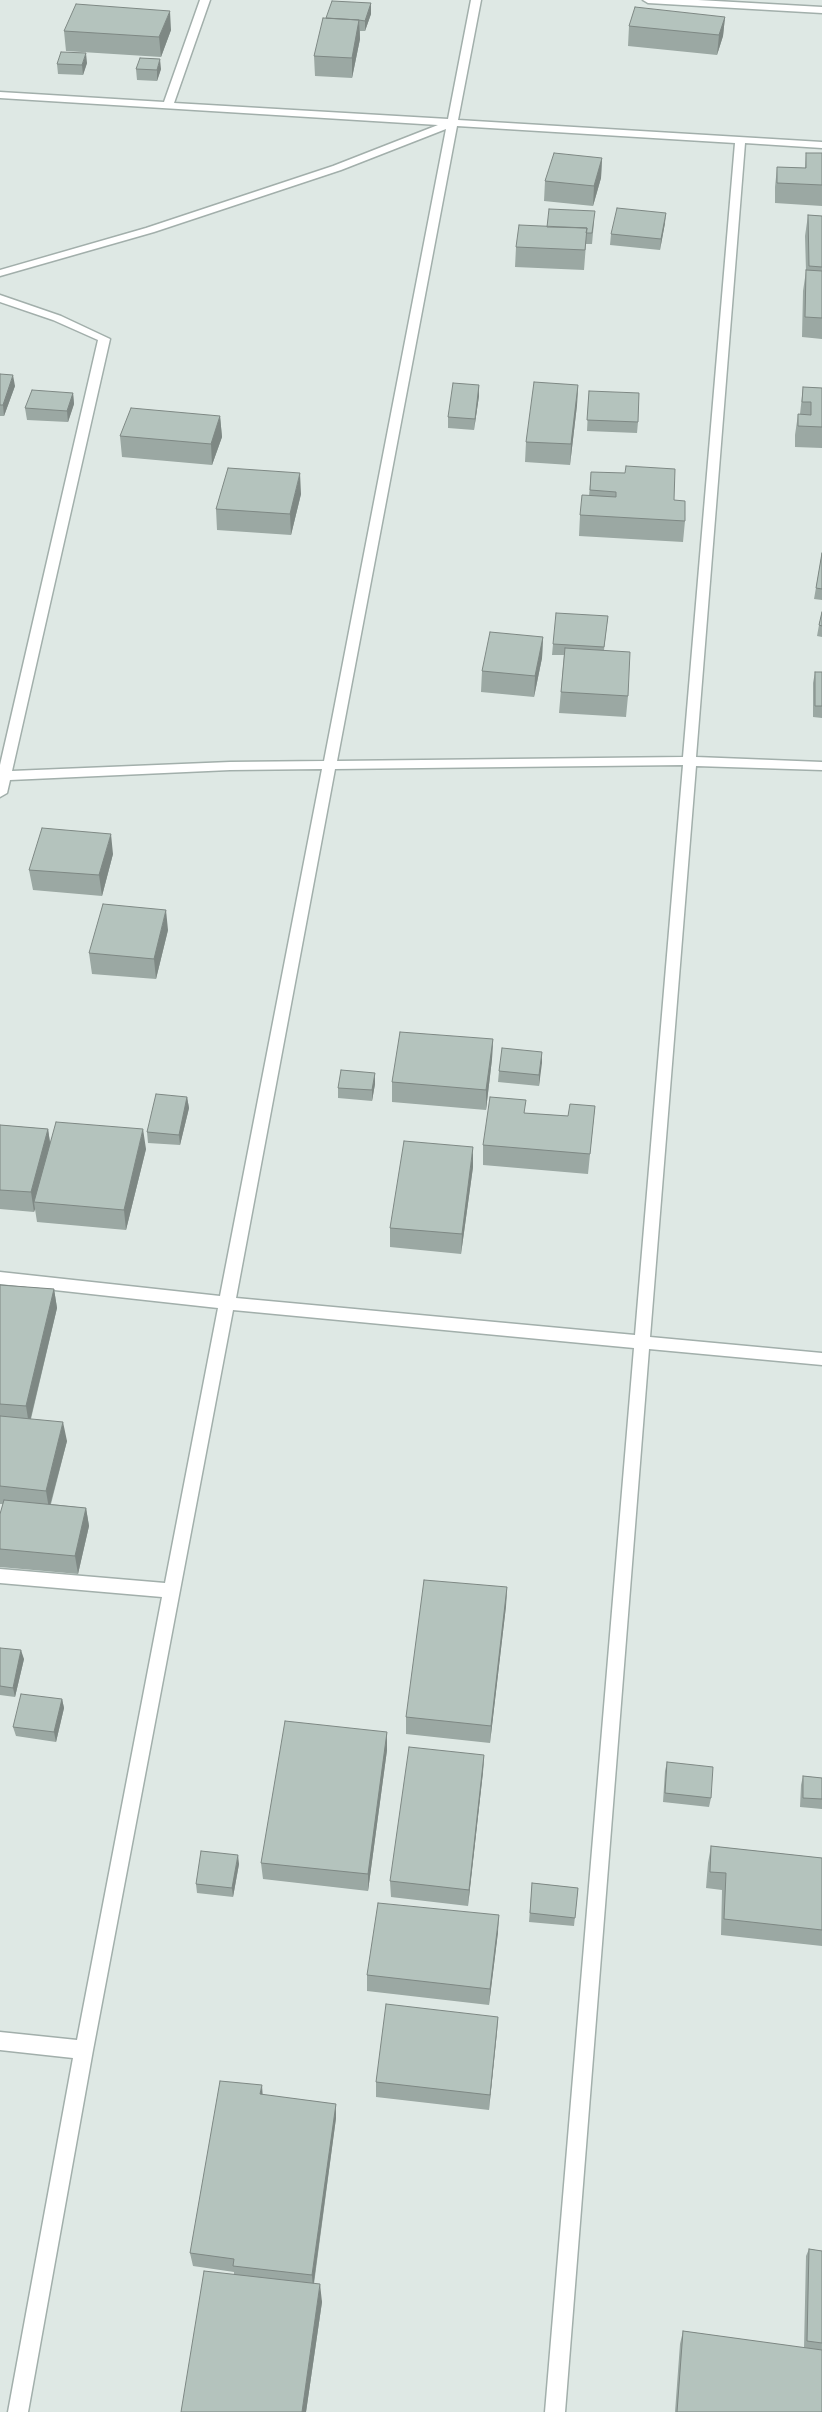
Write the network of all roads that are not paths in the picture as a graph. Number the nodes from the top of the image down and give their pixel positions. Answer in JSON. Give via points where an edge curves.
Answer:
{"nodes":[{"id":1,"x":205,"y":0,"type":"edge"},
{"id":2,"x":476,"y":0,"type":"edge"},
{"id":3,"x":648,"y":0,"type":"edge"},
{"id":4,"x":822,"y":10,"type":"edge"},
{"id":5,"x":0,"y":95,"type":"edge"},
{"id":6,"x":168,"y":105,"type":"junction"},
{"id":7,"x":453,"y":123,"type":"junction"},
{"id":8,"x":740,"y":140,"type":"junction"},
{"id":9,"x":822,"y":145,"type":"edge"},
{"id":10,"x":0,"y":273,"type":"edge"},
{"id":11,"x":0,"y":298,"type":"edge"},
{"id":12,"x":689,"y":761,"type":"junction"},
{"id":13,"x":330,"y":765,"type":"junction"},
{"id":14,"x":822,"y":766,"type":"edge"},
{"id":15,"x":2,"y":776,"type":"edge"},
{"id":16,"x":0,"y":793,"type":"edge"},
{"id":17,"x":0,"y":1278,"type":"edge"},
{"id":18,"x":227,"y":1303,"type":"junction"},
{"id":19,"x":643,"y":1342,"type":"junction"},
{"id":20,"x":822,"y":1359,"type":"edge"},
{"id":21,"x":0,"y":1576,"type":"edge"},
{"id":22,"x":172,"y":1591,"type":"junction"},
{"id":23,"x":0,"y":2041,"type":"edge"},
{"id":24,"x":84,"y":2050,"type":"junction"},
{"id":25,"x":18,"y":2412,"type":"edge"},
{"id":26,"x":555,"y":2412,"type":"edge"}],
"edges":[{"from":1,"to":6,"type":"street"},
{"from":2,"to":7,"type":"street"},
{"from":3,"to":4,"type":"street"},
{"from":5,"to":6,"type":"street"},
{"from":6,"to":7,"type":"street"},
{"from":7,"to":8,"type":"street"},
{"from":7,"to":10,"type":"street","via":[[318,175],[150,230]]},
{"from":7,"to":13,"type":"street"},
{"from":8,"to":9,"type":"street"},
{"from":8,"to":12,"type":"street"},
{"from":11,"to":15,"type":"street","via":[[104,339]]},
{"from":12,"to":13,"type":"street"},
{"from":12,"to":14,"type":"street"},
{"from":12,"to":19,"type":"street"},
{"from":13,"to":15,"type":"street"},
{"from":13,"to":18,"type":"street"},
{"from":15,"to":16,"type":"street"},
{"from":17,"to":18,"type":"street"},
{"from":18,"to":19,"type":"street"},
{"from":18,"to":22,"type":"street"},
{"from":19,"to":20,"type":"street"},
{"from":19,"to":26,"type":"street"},
{"from":21,"to":22,"type":"street"},
{"from":22,"to":24,"type":"street"},
{"from":23,"to":24,"type":"street"},
{"from":24,"to":25,"type":"street"}]}
